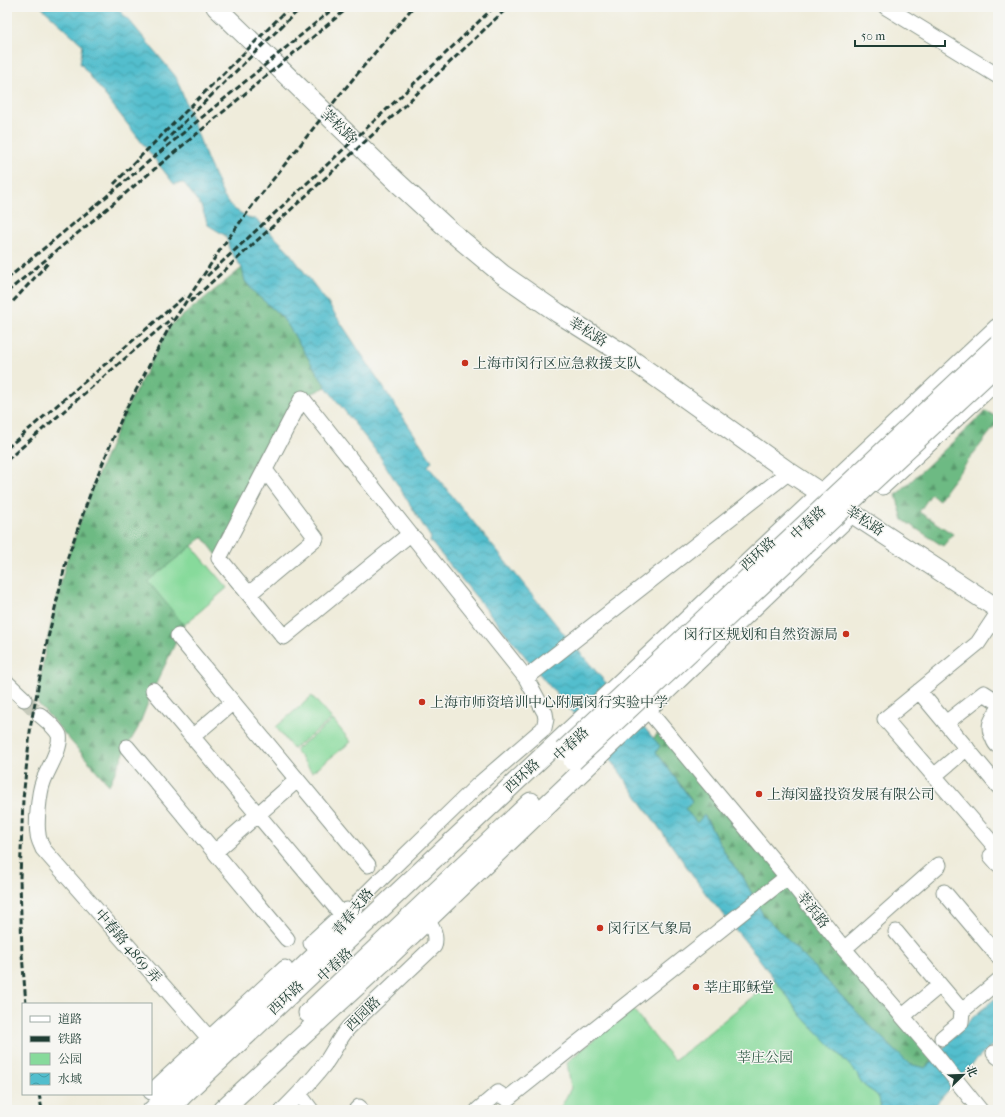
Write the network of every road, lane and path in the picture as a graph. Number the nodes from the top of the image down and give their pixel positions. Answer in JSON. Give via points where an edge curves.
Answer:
{"nodes":[{"id":1,"x":216,"y":7,"type":"edge"},
{"id":2,"x":886,"y":7,"type":"edge"},
{"id":3,"x":998,"y":76,"type":"edge"},
{"id":4,"x":998,"y":328,"type":"edge"},
{"id":5,"x":998,"y":344,"type":"edge"},
{"id":6,"x":998,"y":364,"type":"edge"},
{"id":7,"x":998,"y":378,"type":"edge"},
{"id":8,"x":264,"y":470,"type":"junction"},
{"id":9,"x":789,"y":472,"type":"junction"},
{"id":10,"x":822,"y":494,"type":"junction"},
{"id":11,"x":852,"y":513,"type":"junction"},
{"id":12,"x":410,"y":534,"type":"junction"},
{"id":13,"x":249,"y":594,"type":"junction"},
{"id":14,"x":998,"y":609,"type":"edge"},
{"id":15,"x":998,"y":613,"type":"edge"},
{"id":16,"x":178,"y":636,"type":"dead end"},
{"id":17,"x":530,"y":675,"type":"junction"},
{"id":18,"x":7,"y":683,"type":"edge"},
{"id":19,"x":153,"y":690,"type":"dead end"},
{"id":20,"x":919,"y":691,"type":"junction"},
{"id":21,"x":24,"y":699,"type":"tunnel mouth"},
{"id":22,"x":233,"y":702,"type":"junction"},
{"id":23,"x":998,"y":702,"type":"edge"},
{"id":24,"x":998,"y":710,"type":"edge"},
{"id":25,"x":645,"y":711,"type":"junction"},
{"id":26,"x":40,"y":715,"type":"tunnel mouth"},
{"id":27,"x":946,"y":723,"type":"junction"},
{"id":28,"x":192,"y":737,"type":"junction"},
{"id":29,"x":998,"y":746,"type":"edge"},
{"id":30,"x":127,"y":747,"type":"dead end"},
{"id":31,"x":967,"y":748,"type":"junction"},
{"id":32,"x":575,"y":759,"type":"junction"},
{"id":33,"x":934,"y":776,"type":"junction"},
{"id":34,"x":297,"y":780,"type":"junction"},
{"id":35,"x":998,"y":786,"type":"edge"},
{"id":36,"x":258,"y":814,"type":"junction"},
{"id":37,"x":993,"y":834,"type":"edge"},
{"id":38,"x":214,"y":852,"type":"junction"},
{"id":39,"x":996,"y":857,"type":"edge"},
{"id":40,"x":368,"y":865,"type":"dead end"},
{"id":41,"x":939,"y":866,"type":"dead end"},
{"id":42,"x":787,"y":877,"type":"junction"},
{"id":43,"x":944,"y":892,"type":"dead end"},
{"id":44,"x":345,"y":918,"type":"junction"},
{"id":45,"x":427,"y":920,"type":"junction"},
{"id":46,"x":896,"y":932,"type":"dead end"},
{"id":47,"x":287,"y":939,"type":"dead end"},
{"id":48,"x":844,"y":949,"type":"junction"},
{"id":49,"x":998,"y":956,"type":"edge"},
{"id":50,"x":998,"y":981,"type":"edge"},
{"id":51,"x":940,"y":985,"type":"junction"},
{"id":52,"x":962,"y":1011,"type":"junction"},
{"id":53,"x":903,"y":1016,"type":"junction"},
{"id":54,"x":208,"y":1038,"type":"junction"},
{"id":55,"x":942,"y":1038,"type":"dead end"},
{"id":56,"x":152,"y":1091,"type":"edge"},
{"id":57,"x":299,"y":1094,"type":"junction"},
{"id":58,"x":150,"y":1110,"type":"edge"},
{"id":59,"x":169,"y":1110,"type":"edge"},
{"id":60,"x":178,"y":1110,"type":"edge"},
{"id":61,"x":208,"y":1110,"type":"edge"},
{"id":62,"x":222,"y":1110,"type":"edge"},
{"id":63,"x":283,"y":1110,"type":"edge"},
{"id":64,"x":310,"y":1110,"type":"edge"},
{"id":65,"x":356,"y":1110,"type":"edge"},
{"id":66,"x":361,"y":1110,"type":"edge"},
{"id":67,"x":478,"y":1110,"type":"edge"},
{"id":68,"x":980,"y":1110,"type":"edge"}],
"edges":[{"from":1,"to":9,"type":"main road","name":"莘松路","via":[[398,183],[502,274],[625,355]]},
{"from":2,"to":3,"type":"street"},
{"from":4,"to":10,"type":"main road","name":"西环路"},
{"from":5,"to":32,"type":"main road","name":"中春路","bridge":true},
{"from":6,"to":32,"type":"main road","name":"中春路","bridge":true},
{"from":7,"to":11,"type":"main road"},
{"from":8,"to":12,"type":"street","name":"青春支路","via":[[302,398]]},
{"from":8,"to":13,"type":"street","via":[[219,558]]},
{"from":8,"to":13,"type":"street","via":[[316,538]]},
{"from":9,"to":10,"type":"main road","name":"莘松路"},
{"from":9,"to":17,"type":"street"},
{"from":10,"to":11,"type":"main road","name":"莘松路"},
{"from":10,"to":59,"type":"main road","name":"西环路"},
{"from":11,"to":14,"type":"main road","name":"莘松路"},
{"from":11,"to":25,"type":"main road"},
{"from":12,"to":13,"type":"street","via":[[284,637]]},
{"from":12,"to":17,"type":"street","name":"青春支路"},
{"from":15,"to":20,"type":"street","via":[[978,643]]},
{"from":16,"to":22,"type":"street"},
{"from":17,"to":44,"type":"street","name":"青春支路","via":[[545,713],[544,728],[472,792],[360,900]]},
{"from":18,"to":21,"type":"street"},
{"from":19,"to":28,"type":"street"},
{"from":20,"to":27,"type":"street"},
{"from":20,"to":33,"type":"street","via":[[885,719]]},
{"from":22,"to":28,"type":"street"},
{"from":22,"to":34,"type":"street"},
{"from":23,"to":27,"type":"street","via":[[984,693]]},
{"from":24,"to":29,"type":"street","via":[[989,730]]},
{"from":25,"to":32,"type":"main road"},
{"from":25,"to":42,"type":"street","name":"莘浜路"},
{"from":26,"to":54,"type":"street","name":"中春路 4869 弄","via":[[55,729],[59,737],[54,758],[40,789],[37,827],[40,842],[47,854]]},
{"from":27,"to":31,"type":"street"},
{"from":28,"to":36,"type":"street"},
{"from":30,"to":38,"type":"street"},
{"from":31,"to":33,"type":"street"},
{"from":31,"to":35,"type":"street"},
{"from":32,"to":45,"type":"main road"},
{"from":32,"to":60,"type":"main road","name":"中春路"},
{"from":32,"to":61,"type":"main road","name":"中春路"},
{"from":33,"to":37,"type":"street"},
{"from":34,"to":36,"type":"street"},
{"from":34,"to":40,"type":"street"},
{"from":36,"to":38,"type":"street"},
{"from":36,"to":44,"type":"street"},
{"from":37,"to":39,"type":"street"},
{"from":38,"to":47,"type":"street"},
{"from":41,"to":48,"type":"street"},
{"from":42,"to":48,"type":"street","name":"莘浜路"},
{"from":42,"to":67,"type":"street","via":[[507,1099],[498,1093]]},
{"from":43,"to":49,"type":"street"},
{"from":44,"to":54,"type":"street"},
{"from":44,"to":58,"type":"street","name":"青春支路"},
{"from":45,"to":57,"type":"street","name":"西园路","via":[[434,931],[434,946],[349,1027],[339,1038],[324,1066]]},
{"from":45,"to":62,"type":"main road"},
{"from":46,"to":51,"type":"street"},
{"from":48,"to":53,"type":"street","name":"莘浜路"},
{"from":50,"to":52,"type":"street"},
{"from":51,"to":52,"type":"street"},
{"from":51,"to":53,"type":"street"},
{"from":52,"to":55,"type":"street","via":[[961,1022]]},
{"from":53,"to":68,"type":"street","name":"莘浜路"},
{"from":54,"to":56,"type":"street"},
{"from":57,"to":63,"type":"street","name":"西园路"},
{"from":57,"to":64,"type":"street"},
{"from":65,"to":66,"type":"street"}]}
